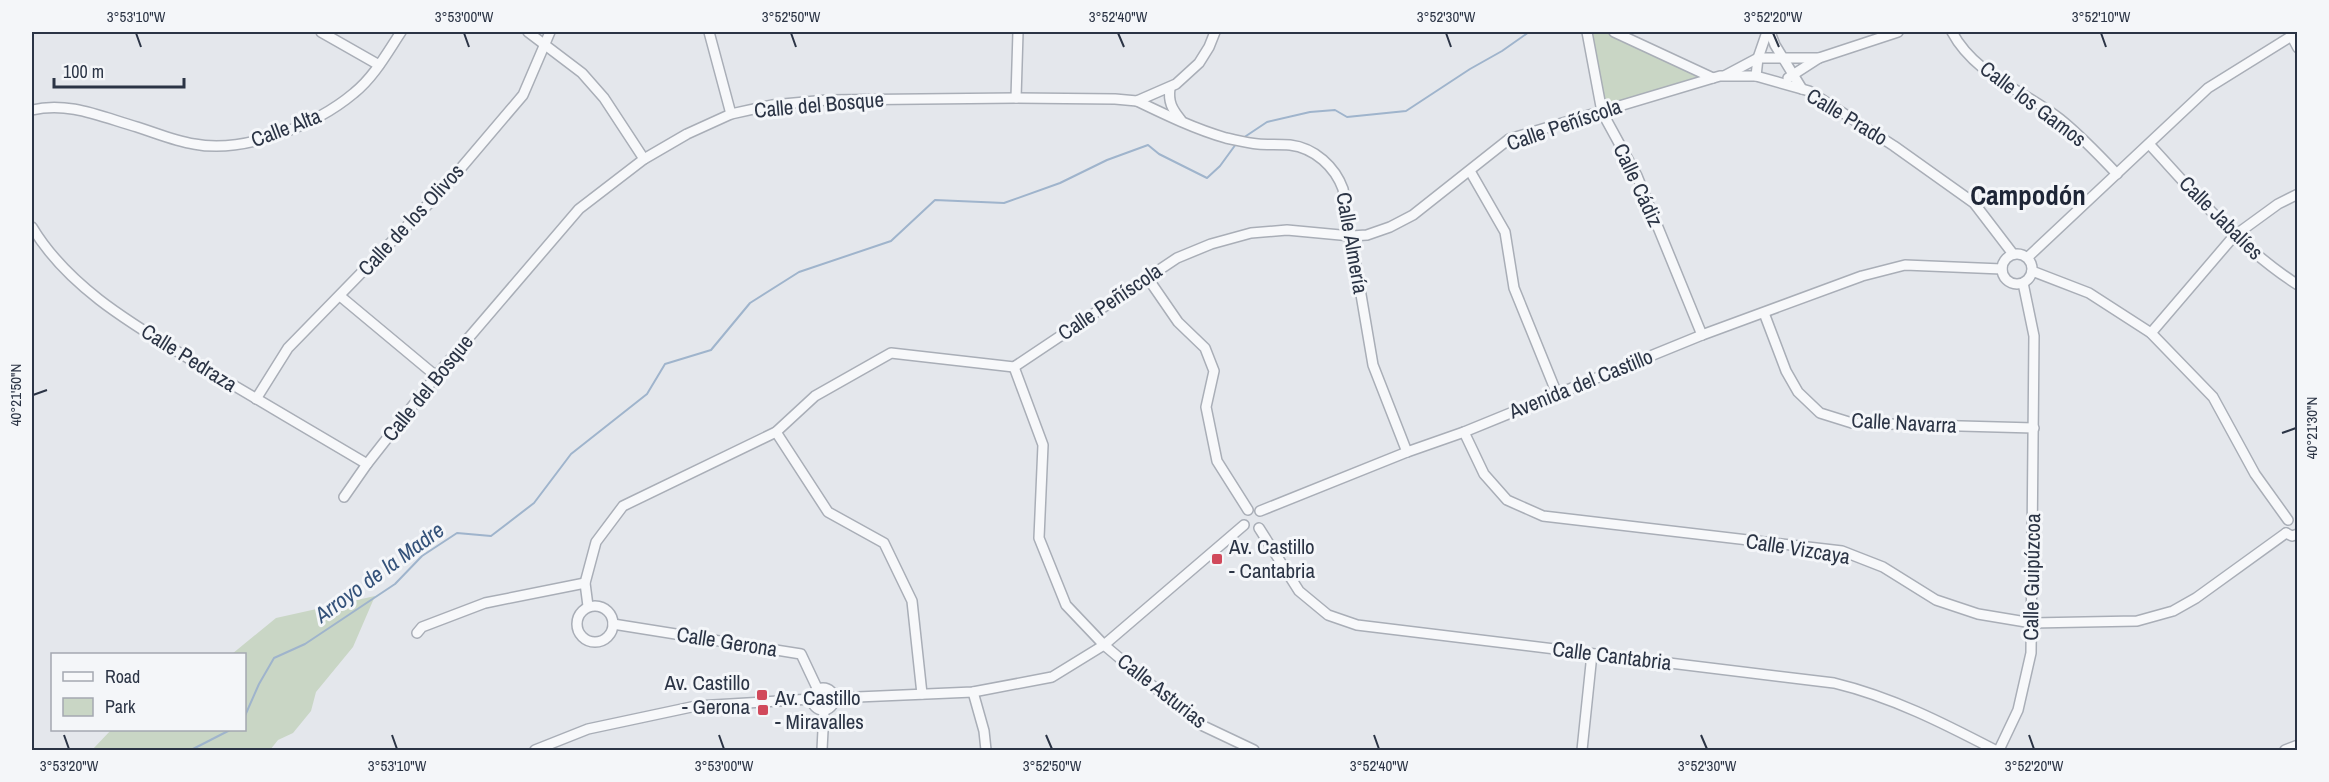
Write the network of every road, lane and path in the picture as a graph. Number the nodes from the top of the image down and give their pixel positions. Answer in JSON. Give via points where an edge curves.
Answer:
{"nodes":[{"id":1,"x":321,"y":32,"type":"edge"},
{"id":2,"x":401,"y":32,"type":"edge"},
{"id":3,"x":528,"y":32,"type":"edge"},
{"id":4,"x":550,"y":32,"type":"edge"},
{"id":5,"x":709,"y":32,"type":"edge"},
{"id":6,"x":1018,"y":32,"type":"edge"},
{"id":7,"x":1215,"y":32,"type":"edge"},
{"id":8,"x":1587,"y":32,"type":"edge"},
{"id":9,"x":1614,"y":32,"type":"edge"},
{"id":10,"x":1769,"y":32,"type":"edge"},
{"id":11,"x":1898,"y":32,"type":"edge"},
{"id":12,"x":1952,"y":32,"type":"edge"},
{"id":13,"x":2294,"y":33,"type":"edge"},
{"id":14,"x":545,"y":44,"type":"junction"},
{"id":15,"x":2298,"y":48,"type":"edge"},
{"id":16,"x":1758,"y":58,"type":"junction"},
{"id":17,"x":1783,"y":58,"type":"junction"},
{"id":18,"x":1819,"y":58,"type":"junction"},
{"id":19,"x":379,"y":65,"type":"junction"},
{"id":20,"x":1793,"y":75,"type":"junction"},
{"id":21,"x":1756,"y":76,"type":"junction"},
{"id":22,"x":1718,"y":77,"type":"junction"},
{"id":23,"x":1779,"y":82,"type":"junction"},
{"id":24,"x":1802,"y":89,"type":"junction"},
{"id":25,"x":1164,"y":96,"type":"junction"},
{"id":26,"x":1016,"y":98,"type":"junction"},
{"id":27,"x":1137,"y":101,"type":"junction"},
{"id":28,"x":32,"y":110,"type":"edge"},
{"id":29,"x":1158,"y":111,"type":"junction"},
{"id":30,"x":1602,"y":112,"type":"junction"},
{"id":31,"x":731,"y":114,"type":"junction"},
{"id":32,"x":1182,"y":122,"type":"junction"},
{"id":33,"x":2150,"y":145,"type":"junction"},
{"id":34,"x":644,"y":159,"type":"junction"},
{"id":35,"x":1470,"y":171,"type":"junction"},
{"id":36,"x":2117,"y":174,"type":"junction"},
{"id":37,"x":2298,"y":194,"type":"edge"},
{"id":38,"x":32,"y":227,"type":"edge"},
{"id":39,"x":1351,"y":236,"type":"junction"},
{"id":40,"x":2234,"y":236,"type":"junction"},
{"id":41,"x":2013,"y":254,"type":"junction"},
{"id":42,"x":2028,"y":257,"type":"junction"},
{"id":43,"x":2002,"y":268,"type":"junction"},
{"id":44,"x":2032,"y":272,"type":"junction"},
{"id":45,"x":1147,"y":277,"type":"junction"},
{"id":46,"x":2023,"y":283,"type":"junction"},
{"id":47,"x":2298,"y":285,"type":"edge"},
{"id":48,"x":340,"y":296,"type":"junction"},
{"id":49,"x":1764,"y":313,"type":"junction"},
{"id":50,"x":2151,"y":333,"type":"junction"},
{"id":51,"x":1702,"y":335,"type":"junction"},
{"id":52,"x":1014,"y":367,"type":"junction"},
{"id":53,"x":436,"y":376,"type":"junction"},
{"id":54,"x":1557,"y":394,"type":"junction"},
{"id":55,"x":256,"y":399,"type":"junction"},
{"id":56,"x":2034,"y":428,"type":"junction"},
{"id":57,"x":776,"y":432,"type":"junction"},
{"id":58,"x":1464,"y":432,"type":"junction"},
{"id":59,"x":1407,"y":452,"type":"junction"},
{"id":60,"x":367,"y":464,"type":"junction"},
{"id":61,"x":344,"y":497,"type":"dead end"},
{"id":62,"x":1248,"y":510,"type":"junction"},
{"id":63,"x":1260,"y":512,"type":"junction"},
{"id":64,"x":2293,"y":521,"type":"edge"},
{"id":65,"x":1244,"y":525,"type":"junction"},
{"id":66,"x":1259,"y":528,"type":"junction"},
{"id":67,"x":2286,"y":533,"type":"junction"},
{"id":68,"x":2298,"y":534,"type":"edge"},
{"id":69,"x":585,"y":583,"type":"junction"},
{"id":70,"x":588,"y":606,"type":"junction"},
{"id":71,"x":2032,"y":623,"type":"junction"},
{"id":72,"x":613,"y":624,"type":"junction"},
{"id":73,"x":417,"y":633,"type":"dead end"},
{"id":74,"x":1104,"y":645,"type":"junction"},
{"id":75,"x":1592,"y":654,"type":"junction"},
{"id":76,"x":818,"y":690,"type":"junction"},
{"id":77,"x":973,"y":692,"type":"junction"},
{"id":78,"x":922,"y":693,"type":"junction"},
{"id":79,"x":834,"y":698,"type":"junction"},
{"id":80,"x":812,"y":699,"type":"junction"},
{"id":81,"x":824,"y":710,"type":"junction"},
{"id":82,"x":2298,"y":745,"type":"edge"},
{"id":83,"x":535,"y":750,"type":"edge"},
{"id":84,"x":822,"y":750,"type":"edge"},
{"id":85,"x":986,"y":750,"type":"edge"},
{"id":86,"x":1254,"y":750,"type":"edge"},
{"id":87,"x":1582,"y":750,"type":"edge"},
{"id":88,"x":1997,"y":750,"type":"edge"},
{"id":89,"x":2285,"y":750,"type":"edge"}],
"edges":[{"from":1,"to":19,"type":"street"},
{"from":2,"to":19,"type":"street","name":"Calle Alta"},
{"from":3,"to":14,"type":"street"},
{"from":4,"to":14,"type":"street","name":"Calle de los Olivos"},
{"from":5,"to":31,"type":"street"},
{"from":6,"to":26,"type":"street"},
{"from":7,"to":25,"type":"street","name":"Calle del Bosque","via":[[1199,63]]},
{"from":8,"to":30,"type":"street","name":"Calle Cádiz"},
{"from":9,"to":22,"type":"street","name":"Calle Prado"},
{"from":10,"to":16,"type":"street"},
{"from":10,"to":17,"type":"street"},
{"from":11,"to":18,"type":"street"},
{"from":12,"to":36,"type":"street","name":"Calle los Gamos","via":[[1996,79],[2059,118]]},
{"from":13,"to":15,"type":"street"},
{"from":13,"to":33,"type":"street","via":[[2208,88]]},
{"from":14,"to":34,"type":"street","via":[[582,73],[604,98]]},
{"from":14,"to":48,"type":"street","name":"Calle de los Olivos","via":[[523,95],[444,188]]},
{"from":16,"to":17,"type":"street"},
{"from":16,"to":21,"type":"street"},
{"from":16,"to":22,"type":"street"},
{"from":17,"to":18,"type":"street"},
{"from":17,"to":20,"type":"street"},
{"from":18,"to":20,"type":"street"},
{"from":19,"to":28,"type":"street","name":"Calle Alta","via":[[356,92],[329,111],[261,141],[236,146],[195,145],[71,107]]},
{"from":20,"to":23,"type":"street"},
{"from":20,"to":24,"type":"street"},
{"from":21,"to":22,"type":"street","name":"Calle Prado"},
{"from":21,"to":23,"type":"street","name":"Calle Prado"},
{"from":22,"to":30,"type":"street","name":"Calle Peñíscola"},
{"from":23,"to":24,"type":"street","name":"Calle Prado"},
{"from":24,"to":41,"type":"street","name":"Calle Prado","via":[[1894,146],[1974,203]]},
{"from":25,"to":27,"type":"street","name":"Calle del Bosque"},
{"from":25,"to":29,"type":"street","via":[[1166,111]]},
{"from":25,"to":29,"type":"street","via":[[1150,102]]},
{"from":25,"to":32,"type":"street"},
{"from":26,"to":27,"type":"street","name":"Calle del Bosque"},
{"from":26,"to":31,"type":"street","name":"Calle del Bosque","via":[[827,100]]},
{"from":27,"to":29,"type":"street","name":"Calle Almería"},
{"from":29,"to":32,"type":"street","name":"Calle Almería"},
{"from":30,"to":35,"type":"street","name":"Calle Peñíscola","via":[[1509,139]]},
{"from":30,"to":51,"type":"street","name":"Calle Cádiz","via":[[1637,176]]},
{"from":31,"to":34,"type":"street","name":"Calle del Bosque"},
{"from":32,"to":39,"type":"street","name":"Calle Almería","via":[[1257,144],[1292,145],[1325,161],[1338,175],[1343,189]]},
{"from":33,"to":36,"type":"street"},
{"from":33,"to":40,"type":"street","name":"Calle Jabalíes"},
{"from":34,"to":53,"type":"street","name":"Calle del Bosque","via":[[579,209]]},
{"from":35,"to":39,"type":"street","name":"Calle Peñíscola","via":[[1413,215],[1367,235]]},
{"from":35,"to":54,"type":"street","via":[[1505,232],[1514,288]]},
{"from":36,"to":42,"type":"street"},
{"from":37,"to":40,"type":"street"},
{"from":38,"to":55,"type":"street","name":"Calle Pedraza","via":[[72,276],[105,305]]},
{"from":39,"to":45,"type":"street","name":"Calle Peñíscola","via":[[1287,230],[1251,234],[1185,254]]},
{"from":39,"to":59,"type":"street","name":"Calle Almería","via":[[1373,365]]},
{"from":40,"to":47,"type":"street","name":"Calle Jabalíes","via":[[2273,270]]},
{"from":40,"to":50,"type":"street"},
{"from":41,"to":42,"type":"street"},
{"from":41,"to":43,"type":"street","via":[[2005,259]]},
{"from":42,"to":44,"type":"street"},
{"from":43,"to":46,"type":"street","via":[[2008,281]]},
{"from":43,"to":49,"type":"street","name":"Avenida del Castillo","via":[[1905,265],[1862,276]]},
{"from":44,"to":46,"type":"street"},
{"from":44,"to":50,"type":"street","via":[[2089,292]]},
{"from":45,"to":52,"type":"street","name":"Calle Peñíscola"},
{"from":45,"to":62,"type":"street","via":[[1178,322],[1205,348],[1214,371],[1206,407],[1216,461]]},
{"from":46,"to":56,"type":"street","name":"Calle Guipúzcoa","via":[[2034,336]]},
{"from":48,"to":53,"type":"street"},
{"from":48,"to":55,"type":"street","name":"Calle de los Olivos","via":[[288,348]]},
{"from":49,"to":51,"type":"street","name":"Avenida del Castillo"},
{"from":49,"to":56,"type":"street","name":"Calle Navarra","via":[[1786,371],[1798,392],[1820,413],[1852,423]]},
{"from":50,"to":64,"type":"street","via":[[2213,397],[2255,474]]},
{"from":51,"to":54,"type":"street","name":"Avenida del Castillo"},
{"from":52,"to":57,"type":"street","via":[[891,353],[815,396]]},
{"from":52,"to":74,"type":"street","name":"Calle Asturias","via":[[1043,445],[1038,538],[1066,605]]},
{"from":53,"to":60,"type":"street","name":"Calle del Bosque"},
{"from":54,"to":58,"type":"street","name":"Avenida del Castillo"},
{"from":55,"to":60,"type":"street","name":"Calle Pedraza"},
{"from":56,"to":71,"type":"street","name":"Calle Guipúzcoa"},
{"from":57,"to":69,"type":"street","via":[[623,506],[596,542]]},
{"from":57,"to":78,"type":"street","via":[[828,512],[884,543],[912,600]]},
{"from":58,"to":59,"type":"street","name":"Avenida del Castillo"},
{"from":58,"to":71,"type":"street","name":"Calle Vizcaya","via":[[1484,474],[1507,500],[1543,516],[1842,551],[1883,567],[1953,607]]},
{"from":59,"to":63,"type":"street","name":"Avenida del Castillo"},
{"from":60,"to":61,"type":"street","name":"Calle del Bosque"},
{"from":62,"to":63,"type":"street"},
{"from":62,"to":65,"type":"street"},
{"from":63,"to":66,"type":"street","via":[[1264,520]]},
{"from":64,"to":67,"type":"street","via":[[2284,527]]},
{"from":65,"to":66,"type":"street","via":[[1252,530]]},
{"from":65,"to":74,"type":"street"},
{"from":66,"to":75,"type":"street","name":"Calle Cantabria","via":[[1299,591],[1328,615],[1357,625]]},
{"from":67,"to":68,"type":"street"},
{"from":67,"to":71,"type":"street","name":"Calle Vizcaya","via":[[2173,611],[2137,621]]},
{"from":69,"to":70,"type":"street"},
{"from":69,"to":73,"type":"street","via":[[485,603],[422,627]]},
{"from":70,"to":72,"type":"street","via":[[605,608]]},
{"from":70,"to":72,"type":"street","via":[[581,611],[576,626],[584,639],[600,642],[607,638]]},
{"from":71,"to":88,"type":"street","name":"Calle Guipúzcoa","via":[[2031,653],[2018,710]]},
{"from":72,"to":76,"type":"street","name":"Calle Gerona","via":[[801,654]]},
{"from":74,"to":77,"type":"street","via":[[1052,677]]},
{"from":74,"to":86,"type":"street","name":"Calle Asturias","via":[[1197,723]]},
{"from":75,"to":87,"type":"street"},
{"from":75,"to":88,"type":"street","name":"Calle Cantabria","via":[[1850,687],[1919,712]]},
{"from":76,"to":79,"type":"street","via":[[828,689]]},
{"from":76,"to":80,"type":"street"},
{"from":77,"to":78,"type":"street"},
{"from":77,"to":85,"type":"street"},
{"from":78,"to":79,"type":"street"},
{"from":79,"to":81,"type":"street"},
{"from":80,"to":81,"type":"street","via":[[817,708]]},
{"from":80,"to":83,"type":"street","via":[[696,706],[588,729]]},
{"from":81,"to":84,"type":"street"},
{"from":82,"to":89,"type":"street"}]}
